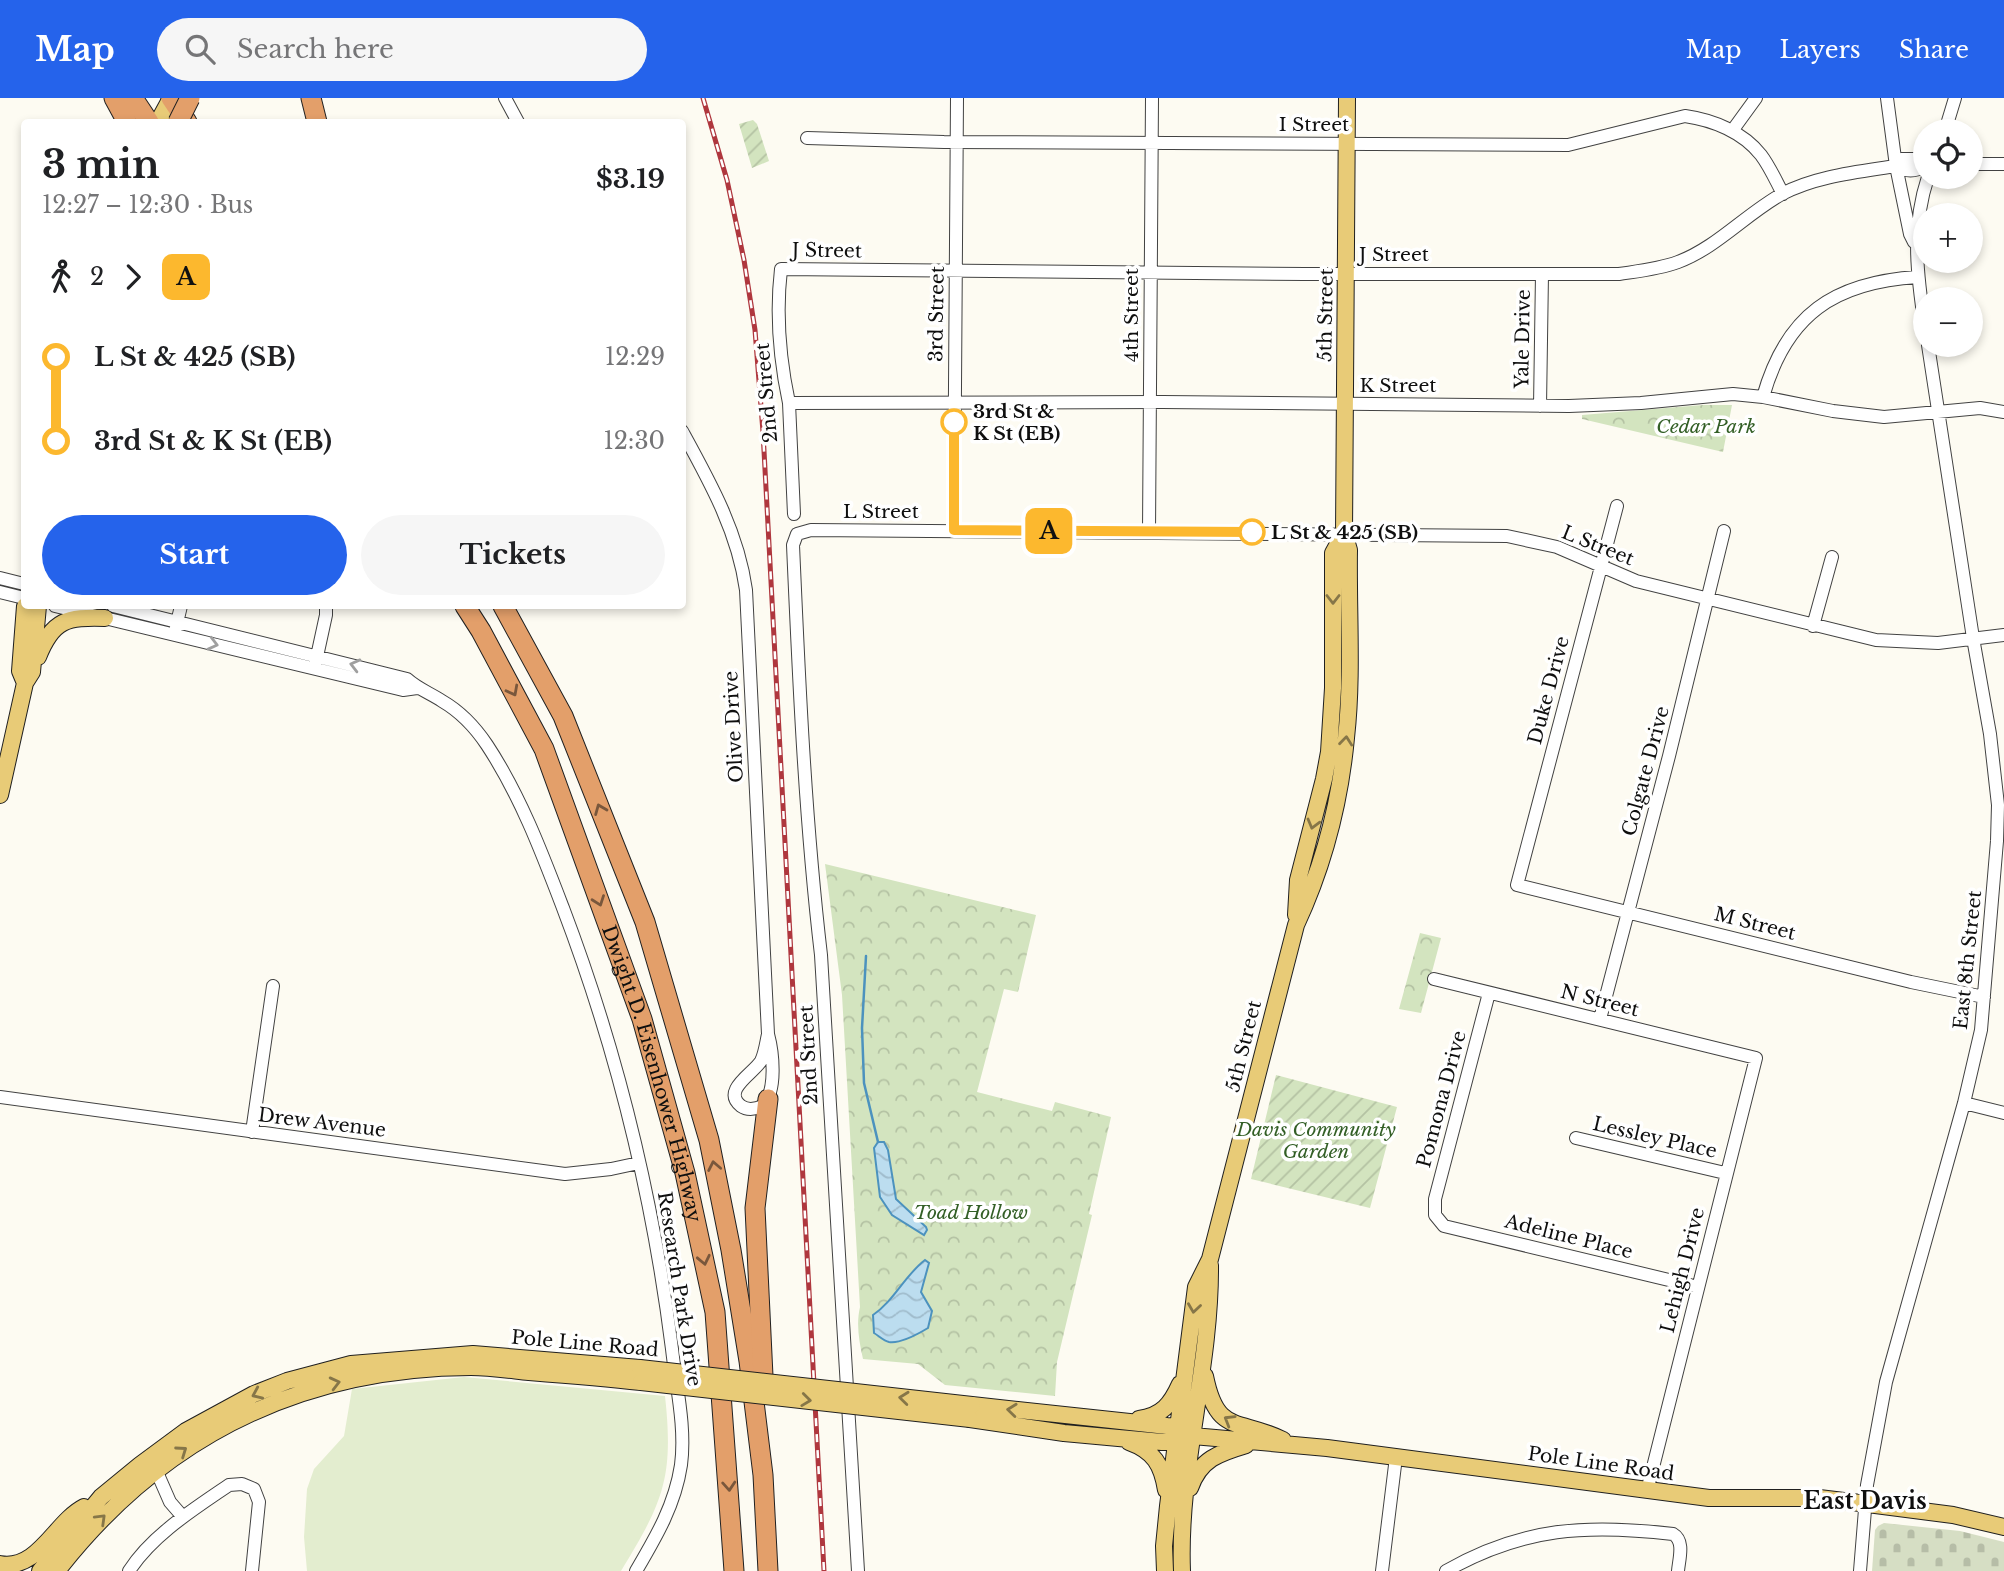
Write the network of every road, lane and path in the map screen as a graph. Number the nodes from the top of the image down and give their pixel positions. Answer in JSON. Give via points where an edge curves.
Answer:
{"nodes":[{"id":1,"x":114,"y":98,"type":"edge"},
{"id":2,"x":133,"y":98,"type":"edge"},
{"id":3,"x":171,"y":98,"type":"edge"},
{"id":4,"x":181,"y":98,"type":"edge"},
{"id":5,"x":190,"y":98,"type":"edge"},
{"id":6,"x":311,"y":98,"type":"edge"},
{"id":7,"x":321,"y":98,"type":"edge"},
{"id":8,"x":505,"y":98,"type":"edge"},
{"id":9,"x":957,"y":98,"type":"edge"},
{"id":10,"x":1152,"y":98,"type":"edge"},
{"id":11,"x":1347,"y":98,"type":"edge"},
{"id":12,"x":1756,"y":98,"type":"edge"},
{"id":13,"x":1887,"y":98,"type":"edge"},
{"id":14,"x":1955,"y":98,"type":"edge"},
{"id":15,"x":125,"y":119,"type":"edge"},
{"id":16,"x":147,"y":119,"type":"edge"},
{"id":17,"x":160,"y":119,"type":"edge"},
{"id":18,"x":171,"y":119,"type":"edge"},
{"id":19,"x":180,"y":119,"type":"edge"},
{"id":20,"x":185,"y":119,"type":"edge"},
{"id":21,"x":316,"y":119,"type":"edge"},
{"id":22,"x":326,"y":119,"type":"edge"},
{"id":23,"x":516,"y":119,"type":"edge"},
{"id":24,"x":1949,"y":119,"type":"edge"},
{"id":25,"x":1732,"y":131,"type":"junction"},
{"id":26,"x":807,"y":138,"type":"dead end"},
{"id":27,"x":957,"y":142,"type":"junction"},
{"id":28,"x":1152,"y":142,"type":"junction"},
{"id":29,"x":1346,"y":144,"type":"junction"},
{"id":30,"x":1913,"y":159,"type":"edge"},
{"id":31,"x":1983,"y":164,"type":"edge"},
{"id":32,"x":2004,"y":164,"type":"edge"},
{"id":33,"x":1896,"y":166,"type":"junction"},
{"id":34,"x":1913,"y":170,"type":"edge"},
{"id":35,"x":1783,"y":194,"type":"junction"},
{"id":36,"x":1913,"y":240,"type":"edge"},
{"id":37,"x":781,"y":269,"type":"joint"},
{"id":38,"x":956,"y":271,"type":"junction"},
{"id":39,"x":1151,"y":272,"type":"junction"},
{"id":40,"x":1918,"y":273,"type":"edge"},
{"id":41,"x":1346,"y":274,"type":"junction"},
{"id":42,"x":1542,"y":274,"type":"junction"},
{"id":43,"x":1918,"y":277,"type":"junction"},
{"id":44,"x":1919,"y":287,"type":"edge"},
{"id":45,"x":1930,"y":357,"type":"edge"},
{"id":46,"x":1763,"y":397,"type":"junction"},
{"id":47,"x":954,"y":402,"type":"junction"},
{"id":48,"x":1150,"y":402,"type":"junction"},
{"id":49,"x":789,"y":404,"type":"junction"},
{"id":50,"x":1345,"y":404,"type":"junction"},
{"id":51,"x":1540,"y":405,"type":"junction"},
{"id":52,"x":1938,"y":412,"type":"junction"},
{"id":53,"x":2004,"y":412,"type":"edge"},
{"id":54,"x":686,"y":439,"type":"edge"},
{"id":55,"x":1617,"y":506,"type":"dead end"},
{"id":56,"x":794,"y":514,"type":"dead end"},
{"id":57,"x":954,"y":530,"type":"junction"},
{"id":58,"x":1724,"y":531,"type":"dead end"},
{"id":59,"x":1149,"y":532,"type":"junction"},
{"id":60,"x":1344,"y":533,"type":"junction"},
{"id":61,"x":794,"y":537,"type":"joint"},
{"id":62,"x":1832,"y":557,"type":"dead end"},
{"id":63,"x":1600,"y":566,"type":"junction"},
{"id":64,"x":0,"y":578,"type":"edge"},
{"id":65,"x":21,"y":583,"type":"edge"},
{"id":66,"x":0,"y":592,"type":"edge"},
{"id":67,"x":21,"y":597,"type":"edge"},
{"id":68,"x":1708,"y":600,"type":"junction"},
{"id":69,"x":25,"y":609,"type":"edge"},
{"id":70,"x":38,"y":609,"type":"edge"},
{"id":71,"x":82,"y":609,"type":"edge"},
{"id":72,"x":180,"y":609,"type":"edge"},
{"id":73,"x":326,"y":609,"type":"edge"},
{"id":74,"x":465,"y":609,"type":"edge"},
{"id":75,"x":505,"y":609,"type":"edge"},
{"id":76,"x":109,"y":612,"type":"edge"},
{"id":77,"x":178,"y":621,"type":"junction"},
{"id":78,"x":1813,"y":626,"type":"junction"},
{"id":79,"x":175,"y":635,"type":"junction"},
{"id":80,"x":2004,"y":635,"type":"edge"},
{"id":81,"x":1973,"y":638,"type":"junction"},
{"id":82,"x":316,"y":662,"type":"junction"},
{"id":83,"x":29,"y":677,"type":"junction"},
{"id":84,"x":1998,"y":756,"type":"edge"},
{"id":85,"x":0,"y":795,"type":"edge"},
{"id":86,"x":1517,"y":885,"type":"joint"},
{"id":87,"x":1628,"y":912,"type":"junction"},
{"id":88,"x":1434,"y":979,"type":"dead end"},
{"id":89,"x":273,"y":986,"type":"dead end"},
{"id":90,"x":1489,"y":993,"type":"junction"},
{"id":91,"x":1984,"y":997,"type":"junction"},
{"id":92,"x":1600,"y":1019,"type":"junction"},
{"id":93,"x":768,"y":1034,"type":"junction"},
{"id":94,"x":1756,"y":1058,"type":"joint"},
{"id":95,"x":0,"y":1097,"type":"edge"},
{"id":96,"x":768,"y":1099,"type":"junction"},
{"id":97,"x":1964,"y":1103,"type":"junction"},
{"id":98,"x":2004,"y":1113,"type":"edge"},
{"id":99,"x":252,"y":1132,"type":"junction"},
{"id":100,"x":1577,"y":1138,"type":"dead end"},
{"id":101,"x":639,"y":1163,"type":"junction"},
{"id":102,"x":1725,"y":1173,"type":"junction"},
{"id":103,"x":1435,"y":1215,"type":"joint"},
{"id":104,"x":1698,"y":1287,"type":"junction"},
{"id":105,"x":1194,"y":1365,"type":"junction"},
{"id":106,"x":640,"y":1375,"type":"junction"},
{"id":107,"x":971,"y":1412,"type":"junction"},
{"id":108,"x":1100,"y":1419,"type":"junction"},
{"id":109,"x":1118,"y":1421,"type":"junction"},
{"id":110,"x":1042,"y":1430,"type":"junction"},
{"id":111,"x":1183,"y":1435,"type":"junction"},
{"id":112,"x":1117,"y":1438,"type":"junction"},
{"id":113,"x":1257,"y":1442,"type":"junction"},
{"id":114,"x":1291,"y":1444,"type":"junction"},
{"id":115,"x":1396,"y":1457,"type":"junction"},
{"id":116,"x":156,"y":1470,"type":"junction"},
{"id":117,"x":763,"y":1475,"type":"junction"},
{"id":118,"x":136,"y":1487,"type":"junction"},
{"id":119,"x":1647,"y":1491,"type":"junction"},
{"id":120,"x":101,"y":1497,"type":"junction"},
{"id":121,"x":170,"y":1502,"type":"junction"},
{"id":122,"x":1865,"y":1504,"type":"junction"},
{"id":123,"x":1176,"y":1508,"type":"junction"},
{"id":124,"x":183,"y":1517,"type":"junction"},
{"id":125,"x":2004,"y":1527,"type":"edge"},
{"id":126,"x":0,"y":1564,"type":"edge"},
{"id":127,"x":60,"y":1569,"type":"edge"},
{"id":128,"x":40,"y":1571,"type":"edge"},
{"id":129,"x":129,"y":1571,"type":"edge"},
{"id":130,"x":253,"y":1571,"type":"edge"},
{"id":131,"x":636,"y":1571,"type":"edge"},
{"id":132,"x":734,"y":1571,"type":"edge"},
{"id":133,"x":768,"y":1571,"type":"edge"},
{"id":134,"x":858,"y":1571,"type":"edge"},
{"id":135,"x":1165,"y":1571,"type":"edge"},
{"id":136,"x":1182,"y":1571,"type":"edge"},
{"id":137,"x":1382,"y":1571,"type":"edge"},
{"id":138,"x":1446,"y":1571,"type":"edge"},
{"id":139,"x":1678,"y":1571,"type":"edge"},
{"id":140,"x":1860,"y":1571,"type":"edge"}],
"edges":[{"from":1,"to":15,"type":"highway"},
{"from":2,"to":16,"type":"highway"},
{"from":3,"to":17,"type":"main road"},
{"from":3,"to":20,"type":"highway"},
{"from":4,"to":18,"type":"main road"},
{"from":5,"to":19,"type":"highway","bridge":true},
{"from":6,"to":21,"type":"highway"},
{"from":7,"to":22,"type":"highway"},
{"from":8,"to":23,"type":"street"},
{"from":9,"to":27,"type":"street","name":"3rd Street"},
{"from":10,"to":28,"type":"street","name":"4th Street"},
{"from":11,"to":29,"type":"main road","name":"5th Street"},
{"from":12,"to":25,"type":"street"},
{"from":13,"to":33,"type":"street"},
{"from":14,"to":24,"type":"street"},
{"from":25,"to":29,"type":"street","name":"I Street","via":[[1704,118],[1685,116],[1568,145]]},
{"from":25,"to":35,"type":"street","name":"I Street","via":[[1762,156]]},
{"from":26,"to":27,"type":"street","name":"I Street"},
{"from":27,"to":28,"type":"street","name":"I Street"},
{"from":27,"to":38,"type":"street","name":"3rd Street"},
{"from":28,"to":29,"type":"street","name":"I Street"},
{"from":28,"to":39,"type":"street","name":"4th Street"},
{"from":29,"to":41,"type":"main road","name":"5th Street"},
{"from":30,"to":33,"type":"street","name":"J Street","via":[[1902,159]]},
{"from":31,"to":32,"type":"street"},
{"from":33,"to":34,"type":"street","name":"J Street"},
{"from":33,"to":35,"type":"street","name":"J Street","via":[[1822,179]]},
{"from":33,"to":36,"type":"street"},
{"from":35,"to":42,"type":"street","name":"J Street","via":[[1679,261],[1619,274]]},
{"from":37,"to":38,"type":"street","name":"J Street"},
{"from":37,"to":49,"type":"street","name":"2nd Street","via":[[779,312]]},
{"from":38,"to":39,"type":"street","name":"J Street"},
{"from":38,"to":47,"type":"street","name":"3rd Street"},
{"from":39,"to":41,"type":"street","name":"J Street"},
{"from":39,"to":48,"type":"street","name":"4th Street"},
{"from":40,"to":43,"type":"street"},
{"from":41,"to":42,"type":"street","name":"J Street"},
{"from":41,"to":50,"type":"main road","name":"5th Street"},
{"from":42,"to":51,"type":"street","name":"Yale Drive"},
{"from":43,"to":44,"type":"street"},
{"from":43,"to":46,"type":"street","via":[[1862,286],[1811,312],[1782,347]]},
{"from":45,"to":52,"type":"street","name":"East 8th Street"},
{"from":46,"to":51,"type":"street","name":"K Street","via":[[1733,394],[1641,403]]},
{"from":46,"to":52,"type":"street","name":"K Street","via":[[1862,415]]},
{"from":47,"to":48,"type":"street","name":"K Street"},
{"from":47,"to":49,"type":"street","name":"K Street"},
{"from":47,"to":57,"type":"street","name":"3rd Street"},
{"from":48,"to":50,"type":"street","name":"K Street"},
{"from":48,"to":59,"type":"street","name":"4th Street"},
{"from":49,"to":56,"type":"street","name":"2nd Street"},
{"from":50,"to":51,"type":"street","name":"K Street"},
{"from":50,"to":60,"type":"main road","name":"5th Street"},
{"from":52,"to":53,"type":"street","name":"K Street","via":[[1980,408]]},
{"from":52,"to":81,"type":"street","name":"East 8th Street"},
{"from":54,"to":93,"type":"street","name":"Olive Drive","via":[[724,511],[743,571]]},
{"from":55,"to":63,"type":"street","name":"Duke Drive"},
{"from":57,"to":59,"type":"street","name":"L Street"},
{"from":57,"to":61,"type":"street","name":"L Street","via":[[811,530]]},
{"from":58,"to":68,"type":"street","name":"Colgate Drive"},
{"from":59,"to":60,"type":"street","name":"L Street"},
{"from":60,"to":63,"type":"street","name":"L Street","via":[[1507,536],[1557,547]]},
{"from":60,"to":105,"type":"main road","name":"5th Street","via":[[1349,550],[1348,708],[1342,774],[1314,884],[1296,925],[1210,1259],[1196,1287]]},
{"from":61,"to":134,"type":"street","name":"2nd Street","via":[[811,871],[821,955]]},
{"from":62,"to":78,"type":"street"},
{"from":63,"to":68,"type":"street","name":"L Street"},
{"from":63,"to":86,"type":"street","name":"Duke Drive"},
{"from":64,"to":65,"type":"street"},
{"from":66,"to":67,"type":"street"},
{"from":68,"to":78,"type":"street","name":"L Street"},
{"from":68,"to":87,"type":"street","name":"Colgate Drive"},
{"from":69,"to":83,"type":"main road","via":[[20,671]]},
{"from":70,"to":83,"type":"main road"},
{"from":71,"to":76,"type":"street","name":"Research Park Drive"},
{"from":72,"to":77,"type":"street"},
{"from":73,"to":82,"type":"street"},
{"from":74,"to":132,"type":"highway","name":"Dwight D. Eisenhower Highway","one_way":true,"via":[[544,749],[642,1019],[685,1173],[715,1312]]},
{"from":117,"to":75,"type":"highway","name":"Dwight D. Eisenhower Highway","one_way":true,"via":[[745,1336],[709,1140],[645,922],[563,716]]},
{"from":76,"to":77,"type":"street","name":"Research Park Drive"},
{"from":76,"to":79,"type":"street","name":"Research Park Drive"},
{"from":76,"to":83,"type":"main road","via":[[58,624]]},
{"from":77,"to":79,"type":"street"},
{"from":77,"to":82,"type":"street","name":"Research Park Drive"},
{"from":78,"to":81,"type":"street","name":"L Street","via":[[1902,643]]},
{"from":79,"to":82,"type":"street","name":"Research Park Drive","one_way":true},
{"from":80,"to":81,"type":"street","name":"L Street"},
{"from":81,"to":84,"type":"street","name":"East 8th Street"},
{"from":82,"to":101,"type":"street","name":"Research Park Drive","via":[[403,690],[417,688],[442,701],[472,725],[501,769],[546,863],[588,978],[619,1077]]},
{"from":83,"to":85,"type":"main road"},
{"from":84,"to":91,"type":"street","name":"East 8th Street"},
{"from":86,"to":87,"type":"street","name":"M Street"},
{"from":87,"to":91,"type":"street","name":"M Street"},
{"from":87,"to":92,"type":"street","name":"Colgate Drive"},
{"from":88,"to":90,"type":"street","name":"N Street"},
{"from":89,"to":99,"type":"street"},
{"from":90,"to":92,"type":"street","name":"N Street"},
{"from":90,"to":103,"type":"street","name":"Pomona Drive","via":[[1435,1199]]},
{"from":91,"to":97,"type":"street","name":"East 8th Street"},
{"from":92,"to":94,"type":"street","name":"N Street"},
{"from":93,"to":96,"type":"street","name":"Olive Drive","via":[[772,1046]]},
{"from":93,"to":96,"type":"street","name":"Olive Drive","via":[[760,1063],[738,1084],[735,1094],[739,1104],[750,1109],[763,1107]]},
{"from":94,"to":102,"type":"street","name":"Lehigh Drive"},
{"from":95,"to":99,"type":"street","name":"Drew Avenue"},
{"from":96,"to":117,"type":"highway","via":[[755,1208]]},
{"from":97,"to":98,"type":"street"},
{"from":97,"to":122,"type":"street","name":"East 8th Street","via":[[1892,1357]]},
{"from":99,"to":101,"type":"street","name":"Drew Avenue","via":[[565,1174]]},
{"from":100,"to":102,"type":"street","name":"Lessley Place"},
{"from":101,"to":131,"type":"street","name":"Research Park Drive","via":[[668,1318],[682,1434],[676,1490]]},
{"from":102,"to":104,"type":"street","name":"Lehigh Drive"},
{"from":103,"to":104,"type":"street","name":"Adeline Place","via":[[1444,1226]]},
{"from":104,"to":119,"type":"street","name":"Lehigh Drive"},
{"from":105,"to":109,"type":"main road","via":[[1165,1409],[1144,1418]]},
{"from":105,"to":111,"type":"main road","name":"5th Street"},
{"from":114,"to":105,"type":"main road","one_way":true,"via":[[1221,1416]]},
{"from":106,"to":107,"type":"main road","name":"Pole Line Road","bridge":true},
{"from":116,"to":106,"type":"main road","name":"Pole Line Road","one_way":true,"via":[[208,1433],[252,1413],[327,1385],[370,1375],[473,1367]]},
{"from":106,"to":120,"type":"main road","name":"Pole Line Road","one_way":true,"via":[[474,1354],[341,1365],[254,1394],[186,1431]]},
{"from":108,"to":107,"type":"main road","name":"Pole Line Road","one_way":true},
{"from":107,"to":110,"type":"main road","name":"Pole Line Road"},
{"from":108,"to":109,"type":"main road","name":"Pole Line Road"},
{"from":108,"to":110,"type":"main road","via":[[1083,1426],[1046,1422]]},
{"from":109,"to":111,"type":"main road","name":"Pole Line Road"},
{"from":110,"to":112,"type":"main road","name":"Pole Line Road"},
{"from":111,"to":112,"type":"main road","name":"Pole Line Road"},
{"from":111,"to":113,"type":"main road","name":"Pole Line Road"},
{"from":111,"to":123,"type":"main road","name":"5th Street"},
{"from":112,"to":123,"type":"main road","via":[[1155,1457]]},
{"from":113,"to":114,"type":"main road","name":"Pole Line Road"},
{"from":113,"to":123,"type":"main road","via":[[1219,1453],[1203,1464]]},
{"from":114,"to":115,"type":"main road","name":"Pole Line Road"},
{"from":115,"to":119,"type":"main road","name":"Pole Line Road"},
{"from":115,"to":137,"type":"street"},
{"from":116,"to":118,"type":"main road","name":"Pole Line Road"},
{"from":116,"to":121,"type":"street"},
{"from":117,"to":133,"type":"highway","name":"Dwight D. Eisenhower Highway"},
{"from":118,"to":121,"type":"street","via":[[151,1488]]},
{"from":127,"to":118,"type":"main road","name":"Pole Line Road","one_way":true,"via":[[86,1534]]},
{"from":119,"to":122,"type":"main road","name":"Pole Line Road"},
{"from":120,"to":126,"type":"main road","via":[[72,1513],[26,1563]]},
{"from":120,"to":128,"type":"main road","name":"Pole Line Road"},
{"from":121,"to":124,"type":"street"},
{"from":122,"to":125,"type":"main road","name":"Pole Line Road","via":[[1953,1515]]},
{"from":122,"to":140,"type":"street","name":"East 8th Street"},
{"from":123,"to":135,"type":"main road","name":"5th Street","via":[[1164,1546]]},
{"from":123,"to":136,"type":"main road","name":"5th Street"},
{"from":124,"to":129,"type":"street"},
{"from":124,"to":130,"type":"street","via":[[229,1485],[254,1489],[259,1502]]},
{"from":138,"to":139,"type":"street","via":[[1535,1536],[1604,1527],[1673,1534],[1681,1542]]}]}
